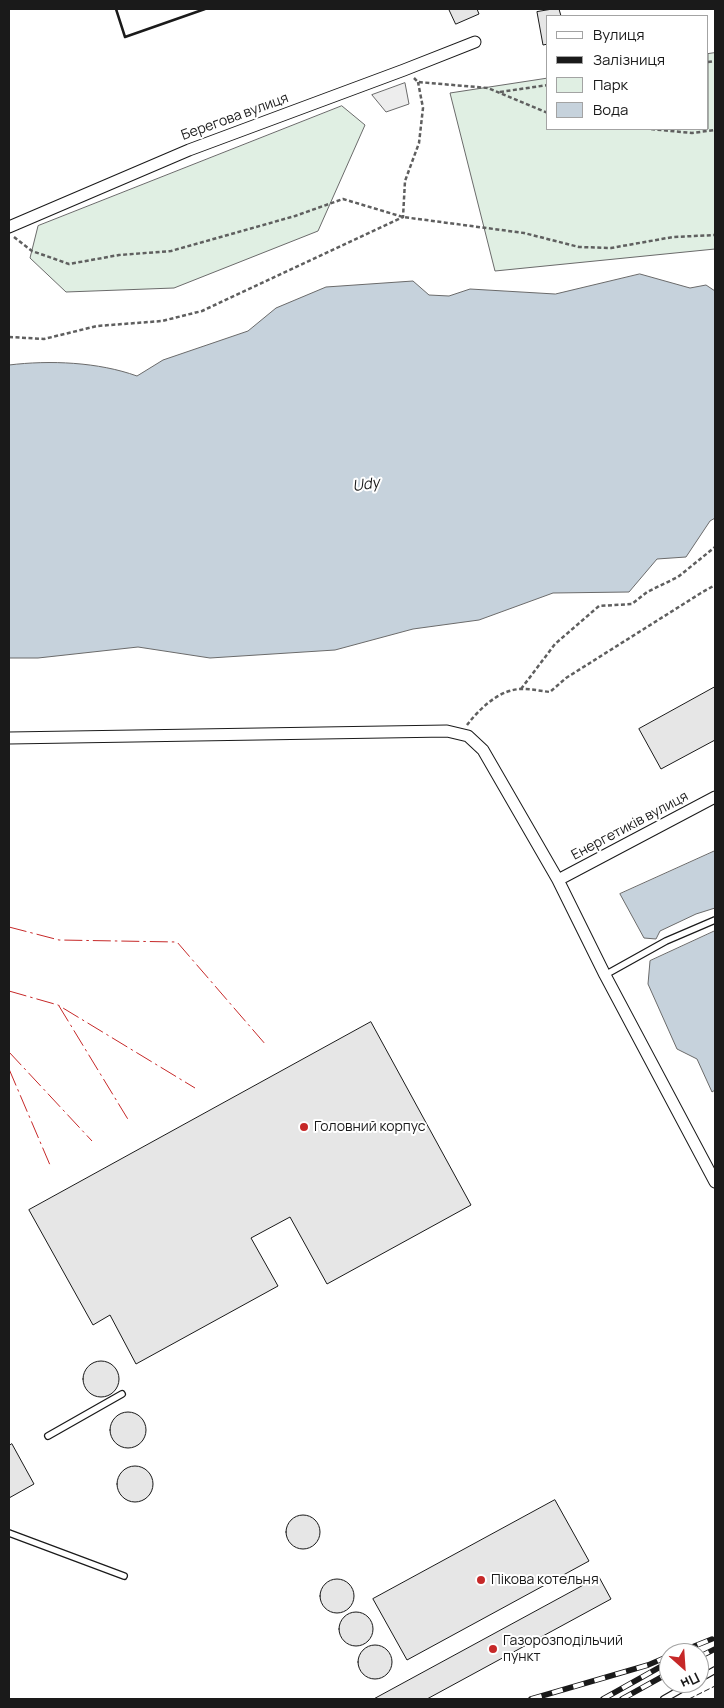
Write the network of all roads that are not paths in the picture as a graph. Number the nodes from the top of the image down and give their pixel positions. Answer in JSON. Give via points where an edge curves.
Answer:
{"nodes":[{"id":1,"x":475,"y":42,"type":"dead end"},
{"id":2,"x":9,"y":226,"type":"edge"},
{"id":3,"x":9,"y":738,"type":"edge"},
{"id":4,"x":715,"y":797,"type":"edge"},
{"id":5,"x":558,"y":880,"type":"junction"},
{"id":6,"x":715,"y":920,"type":"edge"},
{"id":7,"x":605,"y":974,"type":"junction"},
{"id":8,"x":715,"y":1182,"type":"edge"},
{"id":9,"x":122,"y":1394,"type":"dead end"},
{"id":10,"x":48,"y":1436,"type":"dead end"},
{"id":11,"x":9,"y":1534,"type":"edge"},
{"id":12,"x":124,"y":1576,"type":"dead end"}],
"edges":[{"from":1,"to":2,"type":"street","name":"Берегова вулиця","via":[[189,150]]},
{"from":3,"to":5,"type":"street","via":[[446,731],[468,736],[483,750]]},
{"from":4,"to":5,"type":"street","name":"Енергетиків вулиця"},
{"from":5,"to":7,"type":"street"},
{"from":6,"to":7,"type":"lane","via":[[666,941]]},
{"from":7,"to":8,"type":"street"},
{"from":9,"to":10,"type":"lane"},
{"from":11,"to":12,"type":"lane"}]}
